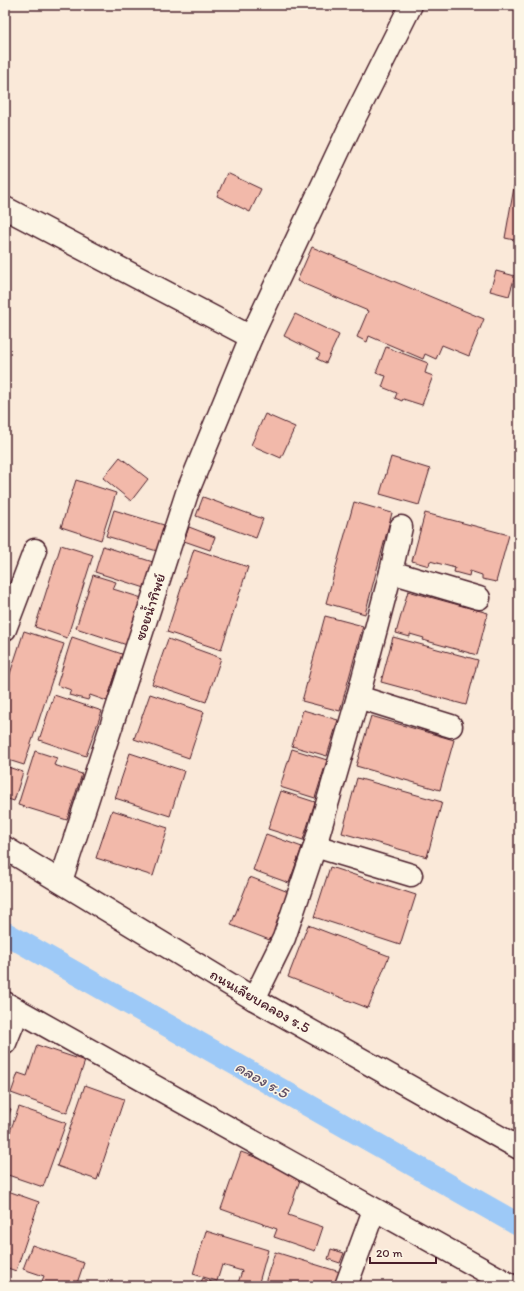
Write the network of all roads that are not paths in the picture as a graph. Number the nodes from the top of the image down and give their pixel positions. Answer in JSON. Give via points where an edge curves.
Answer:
{"nodes":[{"id":1,"x":411,"y":5,"type":"edge"},
{"id":2,"x":5,"y":208,"type":"edge"},
{"id":3,"x":250,"y":337,"type":"junction"},
{"id":4,"x":401,"y":527,"type":"dead end"},
{"id":5,"x":35,"y":550,"type":"dead end"},
{"id":6,"x":391,"y":572,"type":"junction"},
{"id":7,"x":479,"y":598,"type":"dead end"},
{"id":8,"x":5,"y":629,"type":"edge"},
{"id":9,"x":358,"y":697,"type":"junction"},
{"id":10,"x":450,"y":726,"type":"dead end"},
{"id":11,"x":315,"y":846,"type":"junction"},
{"id":12,"x":5,"y":848,"type":"edge"},
{"id":13,"x":411,"y":875,"type":"dead end"},
{"id":14,"x":61,"y":881,"type":"junction"},
{"id":15,"x":254,"y":999,"type":"junction"},
{"id":16,"x":11,"y":1007,"type":"edge"},
{"id":17,"x":5,"y":1043,"type":"edge"},
{"id":18,"x":519,"y":1148,"type":"edge"},
{"id":19,"x":374,"y":1210,"type":"junction"},
{"id":20,"x":346,"y":1286,"type":"edge"},
{"id":21,"x":512,"y":1286,"type":"edge"}],
"edges":[{"from":1,"to":3,"type":"street","name":"ซอยน้ำทิพย์"},
{"from":2,"to":3,"type":"street"},
{"from":3,"to":14,"type":"street","name":"ซอยน้ำทิพย์","via":[[187,493]]},
{"from":4,"to":6,"type":"street"},
{"from":5,"to":8,"type":"street"},
{"from":6,"to":7,"type":"street"},
{"from":6,"to":9,"type":"street"},
{"from":9,"to":10,"type":"street"},
{"from":9,"to":11,"type":"street"},
{"from":11,"to":13,"type":"street"},
{"from":11,"to":15,"type":"street","via":[[284,938]]},
{"from":12,"to":14,"type":"street","name":"ถนนเลียบคลอง ร.5"},
{"from":14,"to":15,"type":"street","name":"ถนนเลียบคลอง ร.5"},
{"from":15,"to":18,"type":"street","name":"ถนนเลียบคลอง ร.5"},
{"from":16,"to":17,"type":"street"},
{"from":16,"to":19,"type":"street"},
{"from":19,"to":20,"type":"street"},
{"from":19,"to":21,"type":"street"}]}
